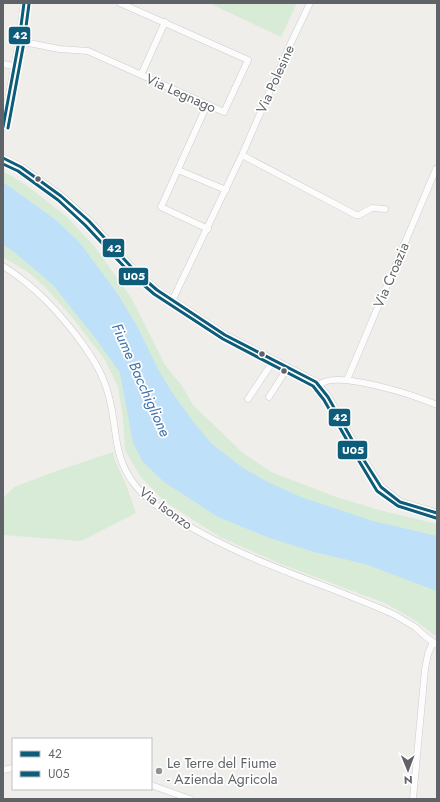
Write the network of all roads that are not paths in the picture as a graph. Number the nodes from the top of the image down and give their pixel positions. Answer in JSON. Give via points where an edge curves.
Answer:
{"nodes":[{"id":1,"x":24,"y":3,"type":"edge"},
{"id":2,"x":120,"y":3,"type":"edge"},
{"id":3,"x":310,"y":3,"type":"edge"},
{"id":4,"x":165,"y":22,"type":"junction"},
{"id":5,"x":19,"y":41,"type":"junction"},
{"id":6,"x":3,"y":64,"type":"edge"},
{"id":7,"x":14,"y":66,"type":"junction"},
{"id":8,"x":141,"y":75,"type":"junction"},
{"id":9,"x":207,"y":105,"type":"junction"},
{"id":10,"x":3,"y":127,"type":"edge"},
{"id":11,"x":242,"y":155,"type":"junction"},
{"id":12,"x":3,"y":158,"type":"edge"},
{"id":13,"x":436,"y":169,"type":"edge"},
{"id":14,"x":178,"y":170,"type":"junction"},
{"id":15,"x":226,"y":190,"type":"junction"},
{"id":16,"x":385,"y":209,"type":"dead end"},
{"id":17,"x":208,"y":229,"type":"junction"},
{"id":18,"x":3,"y":266,"type":"edge"},
{"id":19,"x":172,"y":301,"type":"junction"},
{"id":20,"x":274,"y":360,"type":"junction"},
{"id":21,"x":288,"y":367,"type":"junction"},
{"id":22,"x":346,"y":380,"type":"junction"},
{"id":23,"x":319,"y":385,"type":"junction"},
{"id":24,"x":269,"y":397,"type":"dead end"},
{"id":25,"x":248,"y":399,"type":"dead end"},
{"id":26,"x":437,"y":405,"type":"edge"},
{"id":27,"x":437,"y":513,"type":"edge"},
{"id":28,"x":435,"y":643,"type":"edge"},
{"id":29,"x":152,"y":785,"type":"edge"},
{"id":30,"x":190,"y":799,"type":"edge"},
{"id":31,"x":413,"y":799,"type":"edge"}],
"edges":[{"from":1,"to":5,"type":"street"},
{"from":2,"to":4,"type":"street","name":"Via Legnago"},
{"from":3,"to":11,"type":"street","name":"Via Polesine"},
{"from":4,"to":8,"type":"street"},
{"from":4,"to":9,"type":"street","name":"Via Legnago","via":[[248,60],[224,112]]},
{"from":5,"to":7,"type":"street"},
{"from":5,"to":8,"type":"street","name":"Via Legnago","via":[[59,49],[88,51]]},
{"from":6,"to":7,"type":"street"},
{"from":7,"to":10,"type":"street"},
{"from":8,"to":9,"type":"street","name":"Via Legnago"},
{"from":9,"to":14,"type":"street"},
{"from":11,"to":15,"type":"street","name":"Via Polesine"},
{"from":11,"to":16,"type":"street","via":[[356,215],[372,208]]},
{"from":12,"to":19,"type":"street","via":[[21,167],[62,196],[142,278]]},
{"from":13,"to":22,"type":"street","name":"Via Croazia"},
{"from":14,"to":15,"type":"street"},
{"from":14,"to":17,"type":"street","via":[[161,207]]},
{"from":15,"to":17,"type":"street","name":"Via Polesine"},
{"from":17,"to":19,"type":"street","name":"Via Polesine"},
{"from":18,"to":28,"type":"street","name":"Via Isonzo","via":[[27,282],[48,302],[94,360],[110,398],[116,444],[122,466],[146,496],[168,513],[219,543],[395,615]]},
{"from":19,"to":20,"type":"street","via":[[225,335]]},
{"from":20,"to":21,"type":"street"},
{"from":20,"to":25,"type":"street"},
{"from":21,"to":23,"type":"street"},
{"from":21,"to":24,"type":"street"},
{"from":22,"to":23,"type":"street","via":[[323,381]]},
{"from":22,"to":26,"type":"street","via":[[404,393]]},
{"from":23,"to":27,"type":"street","via":[[381,487],[400,502]]},
{"from":28,"to":31,"type":"street","via":[[428,654],[425,669]]},
{"from":29,"to":30,"type":"street"}]}
